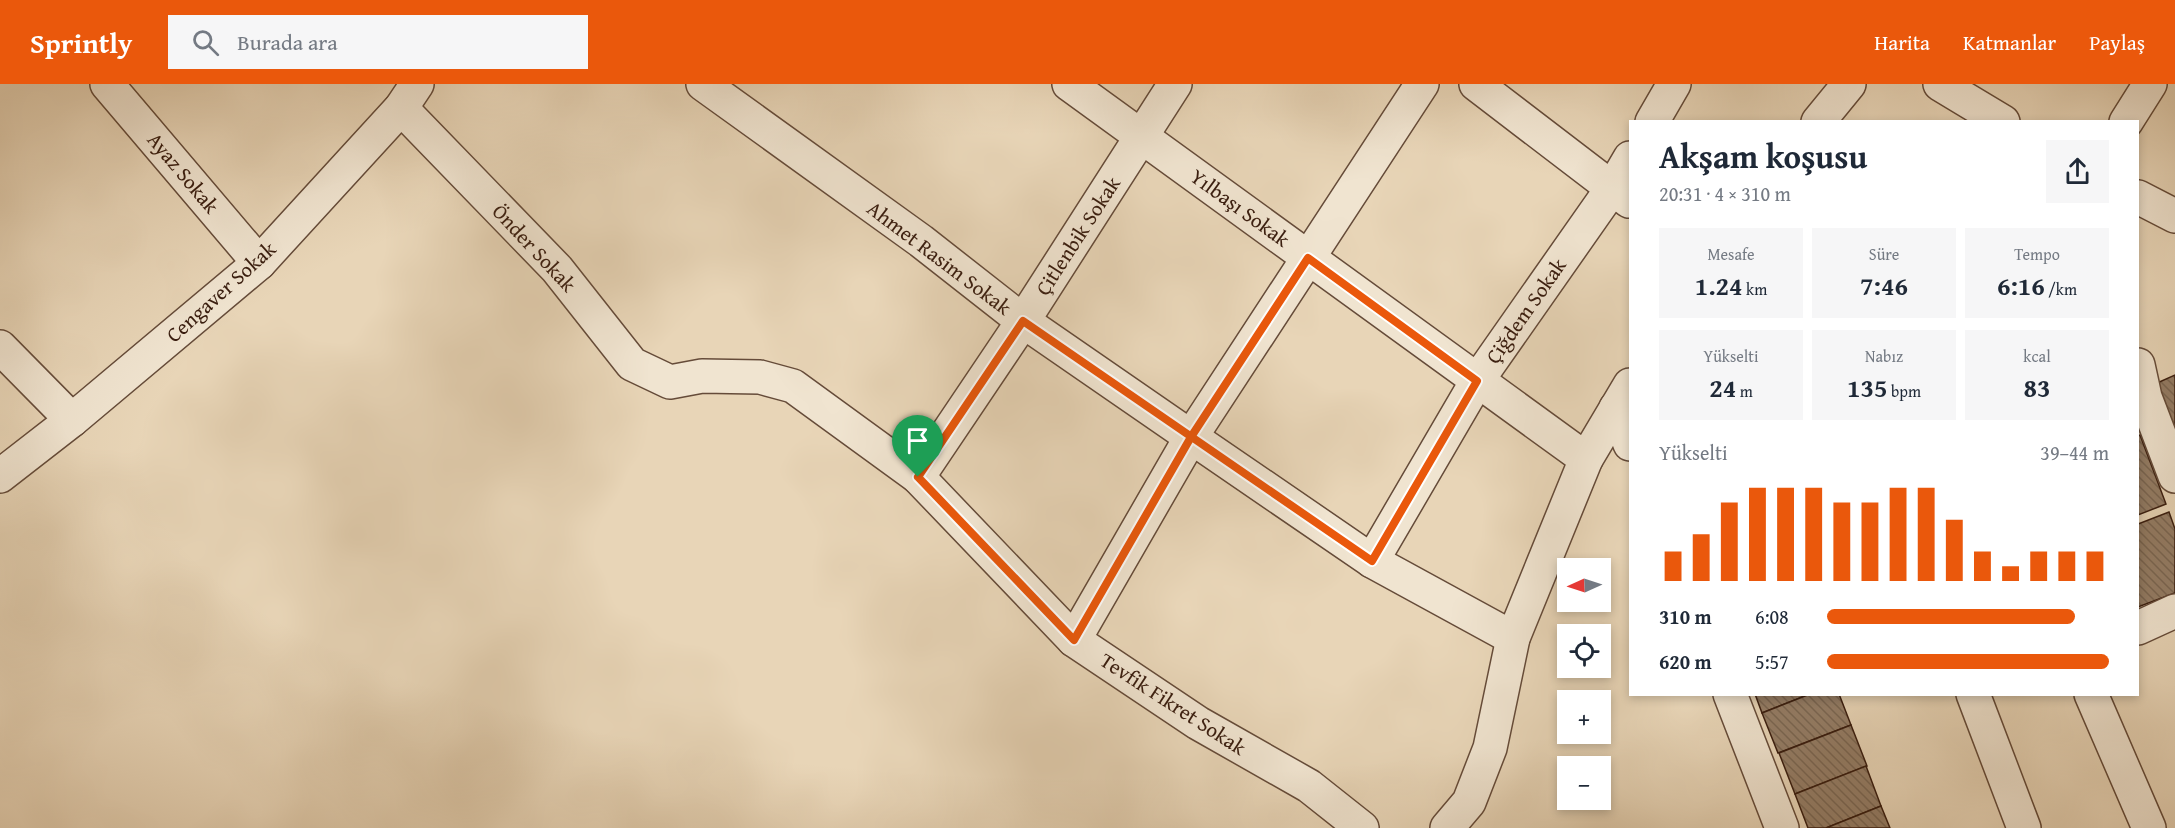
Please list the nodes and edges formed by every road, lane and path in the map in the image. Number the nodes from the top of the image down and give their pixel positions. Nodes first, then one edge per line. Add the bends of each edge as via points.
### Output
1 (107, 84) edge
2 (1069, 84) edge
3 (1175, 84) edge
4 (1422, 84) edge
5 (1476, 84) edge
6 (1674, 84) edge
7 (1940, 84) edge
8 (2150, 84) edge
9 (1846, 85) edge
10 (709, 86) edge
11 (409, 96) edge
12 (1653, 120) edge
13 (1820, 120) edge
14 (2000, 120) edge
15 (2127, 120) edge
16 (1142, 137) junction
17 (1629, 163) edge
18 (1622, 195) edge
19 (2139, 198) edge
20 (2175, 216) edge
21 (1308, 258) junction
22 (259, 263) junction
23 (1023, 321) junction
24 (0, 347) edge
25 (2139, 376) edge
26 (1477, 381) junction
27 (670, 382) joint
28 (1623, 396) edge
29 (2141, 399) edge
30 (72, 420) junction
31 (1191, 437) junction
32 (1629, 437) edge
33 (1586, 459) junction
34 (0, 476) edge
35 (2175, 476) edge
36 (918, 477) junction
37 (1372, 561) junction
38 (2175, 611) edge
39 (2139, 628) edge
40 (1513, 638) junction
41 (1074, 640) junction
42 (1731, 696) edge
43 (1974, 696) edge
44 (2092, 696) edge
45 (1362, 828) edge
46 (1447, 828) edge
47 (1782, 828) edge
48 (2024, 828) edge
49 (2149, 828) edge

1 - 22 street, Ayaz Sokak
2 - 16 street, Yılbaşı Sokak
3 - 16 street, Çitlenbik Sokak
4 - 21 street
5 - 18 street
6 - 12 street
7 - 14 street
8 - 15 street
9 - 13 street
10 - 23 street, Ahmet Rasim Sokak
11 - 22 street, Cengaver Sokak
11 - 27 street, Önder Sokak via 557,269 632,364
16 - 21 street, Yılbaşı Sokak
16 - 23 street, Çitlenbik Sokak
17 - 18 street, Çiğdem Sokak
18 - 26 street, Çiğdem Sokak
19 - 20 street
21 - 26 street, Yılbaşı Sokak
21 - 31 street
22 - 30 street, Cengaver Sokak
23 - 31 street, Ahmet Rasim Sokak
23 - 36 street, Çitlenbik Sokak
24 - 30 street
25 - 29 street
26 - 33 street, Yılbaşı Sokak
26 - 37 street, Çiğdem Sokak
27 - 36 street, Tevfik Fikret Sokak via 702,376 760,378 793,386
28 - 32 street
28 - 33 street
29 - 35 street
30 - 34 street, Cengaver Sokak
31 - 37 street, Ahmet Rasim Sokak
31 - 41 street
33 - 40 street
36 - 41 street, Tevfik Fikret Sokak
37 - 40 street, Ahmet Rasim Sokak
38 - 39 street
40 - 46 street via 1490,748 1469,802
41 - 45 street, Tevfik Fikret Sokak via 1198,723 1309,786
42 - 47 street
43 - 48 street
44 - 49 street

